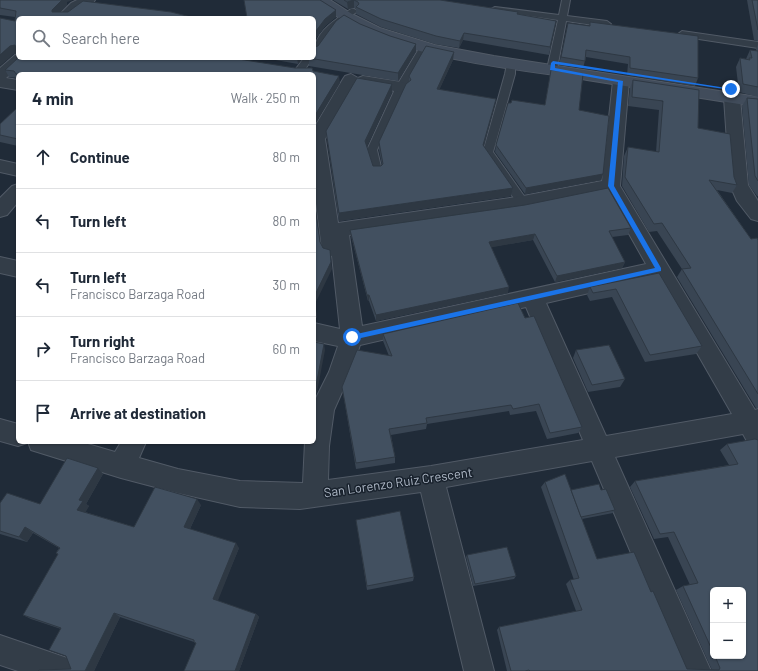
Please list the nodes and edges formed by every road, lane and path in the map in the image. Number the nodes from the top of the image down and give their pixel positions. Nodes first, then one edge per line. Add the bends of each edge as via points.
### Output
1 (88, 0) edge
2 (321, 0) edge
3 (337, 0) edge
4 (566, 0) edge
5 (485, 8) edge
6 (349, 13) junction
7 (65, 16) edge
8 (562, 18) junction
9 (612, 25) edge
10 (674, 33) edge
11 (758, 45) edge
12 (424, 47) junction
13 (316, 48) edge
14 (18, 60) edge
15 (510, 64) junction
16 (553, 66) junction
17 (0, 76) edge
18 (621, 81) junction
19 (0, 82) edge
20 (16, 85) edge
21 (401, 87) junction
22 (758, 93) edge
23 (732, 98) junction
24 (758, 102) edge
25 (316, 137) edge
26 (316, 145) edge
27 (0, 166) edge
28 (16, 170) edge
29 (377, 171) edge
30 (611, 186) junction
31 (16, 192) edge
32 (523, 203) junction
33 (0, 210) edge
34 (758, 214) edge
35 (0, 265) edge
36 (16, 269) edge
37 (659, 269) junction
38 (533, 298) junction
39 (316, 332) edge
40 (349, 338) junction
41 (755, 426) edge
42 (0, 430) edge
43 (16, 434) edge
44 (47, 444) edge
45 (133, 444) edge
46 (600, 448) junction
47 (121, 466) junction
48 (431, 478) junction
49 (315, 494) junction
50 (0, 650) edge
51 (62, 671) edge
52 (478, 671) edge
53 (696, 671) edge

1 - 7 street
2 - 6 street
3 - 6 street
4 - 8 lane
5 - 8 lane
6 - 12 street via 368,28
6 - 13 lane via 332,24
6 - 16 street via 446,46
8 - 9 lane
8 - 16 lane
10 - 11 lane
12 - 15 street
12 - 21 lane
14 - 17 street
15 - 16 street
15 - 32 lane via 510,74 488,152
16 - 18 street
16 - 22 street
18 - 23 street
18 - 30 street
19 - 20 street
21 - 25 street via 343,78
21 - 29 lane via 372,150
23 - 24 street
23 - 34 street via 739,184 744,196
26 - 40 street
27 - 28 street
30 - 32 street
30 - 37 street
31 - 33 street
32 - 40 street via 339,230
35 - 36 street
37 - 38 street
37 - 41 street
38 - 40 street
38 - 46 street
39 - 40 street
40 - 49 street via 340,372 322,410
41 - 46 street, San Lorenzo Ruiz Crescent
42 - 43 street
44 - 47 street, San Lorenzo Ruiz Crescent
45 - 47 street
46 - 48 street, San Lorenzo Ruiz Crescent
46 - 53 street
47 - 49 street, San Lorenzo Ruiz Crescent via 240,494
48 - 49 street, San Lorenzo Ruiz Crescent
48 - 52 street
50 - 51 street

